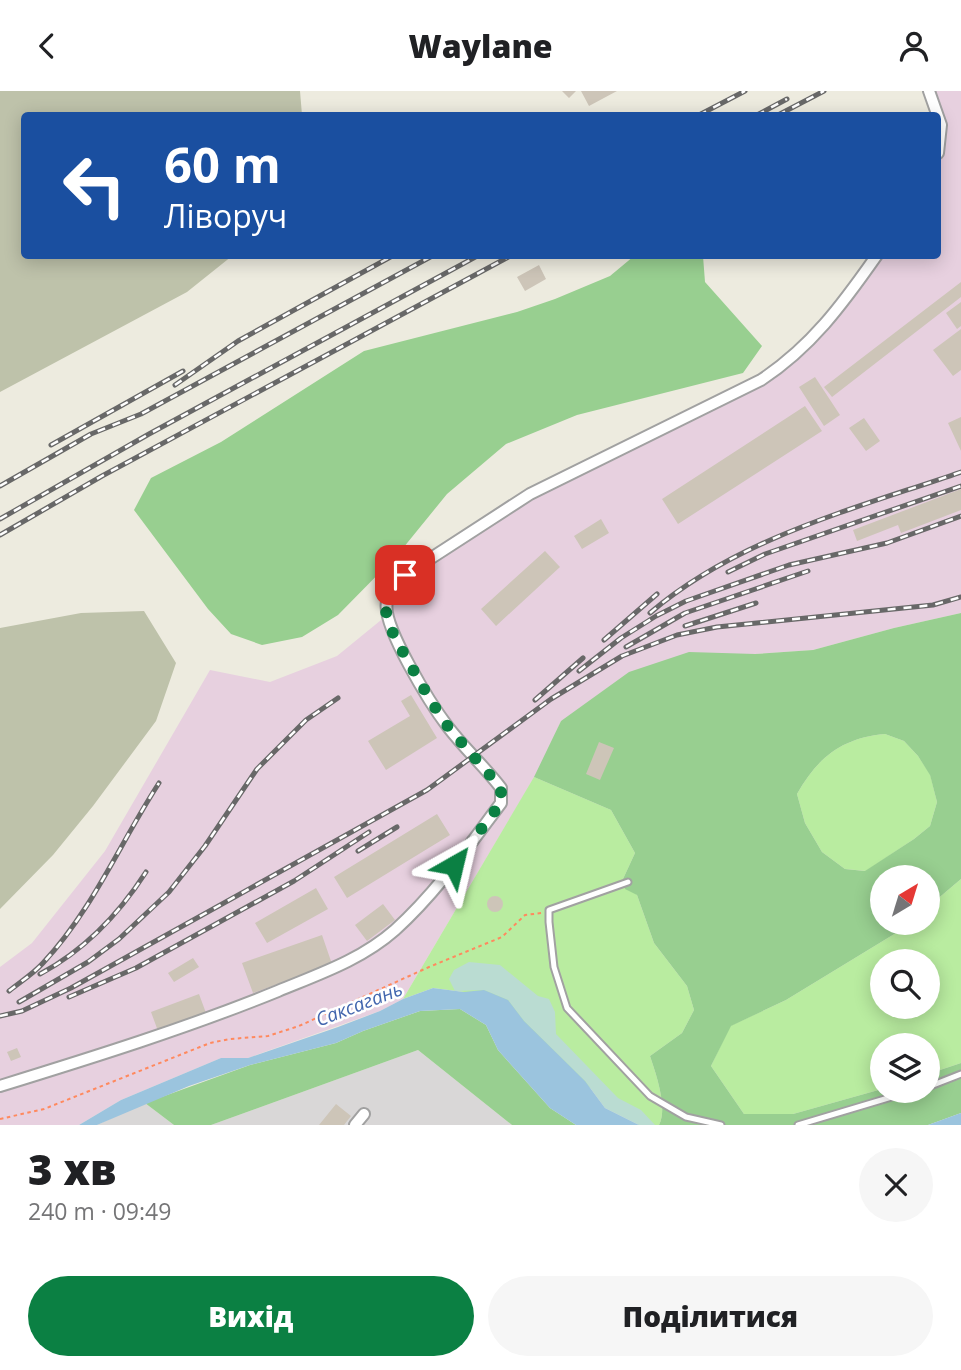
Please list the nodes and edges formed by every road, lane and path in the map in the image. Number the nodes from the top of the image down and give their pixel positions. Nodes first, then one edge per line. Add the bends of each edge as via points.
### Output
1 (929, 91) edge
2 (936, 112) edge
3 (874, 259) edge
4 (628, 882) dead end
5 (549, 914) junction
6 (961, 1074) edge
7 (940, 1082) edge
8 (0, 1086) edge
9 (872, 1103) edge
10 (364, 1114) dead end
11 (0, 1119) edge
12 (355, 1125) edge
13 (721, 1125) edge
14 (798, 1125) edge

1 - 2 street
3 - 8 street via 844,302 788,362 761,380 530,494 405,575 394,589 387,600 386,616 395,638 449,728 501,788 501,803 438,886 395,930 344,965 154,1038
4 - 5 lane via 550,909
5 - 11 path via 525,915 502,937 299,1026 268,1036 210,1043 44,1109
5 - 13 lane via 554,967 567,1008 650,1096 686,1117
6 - 7 lane
9 - 14 lane
10 - 12 street

